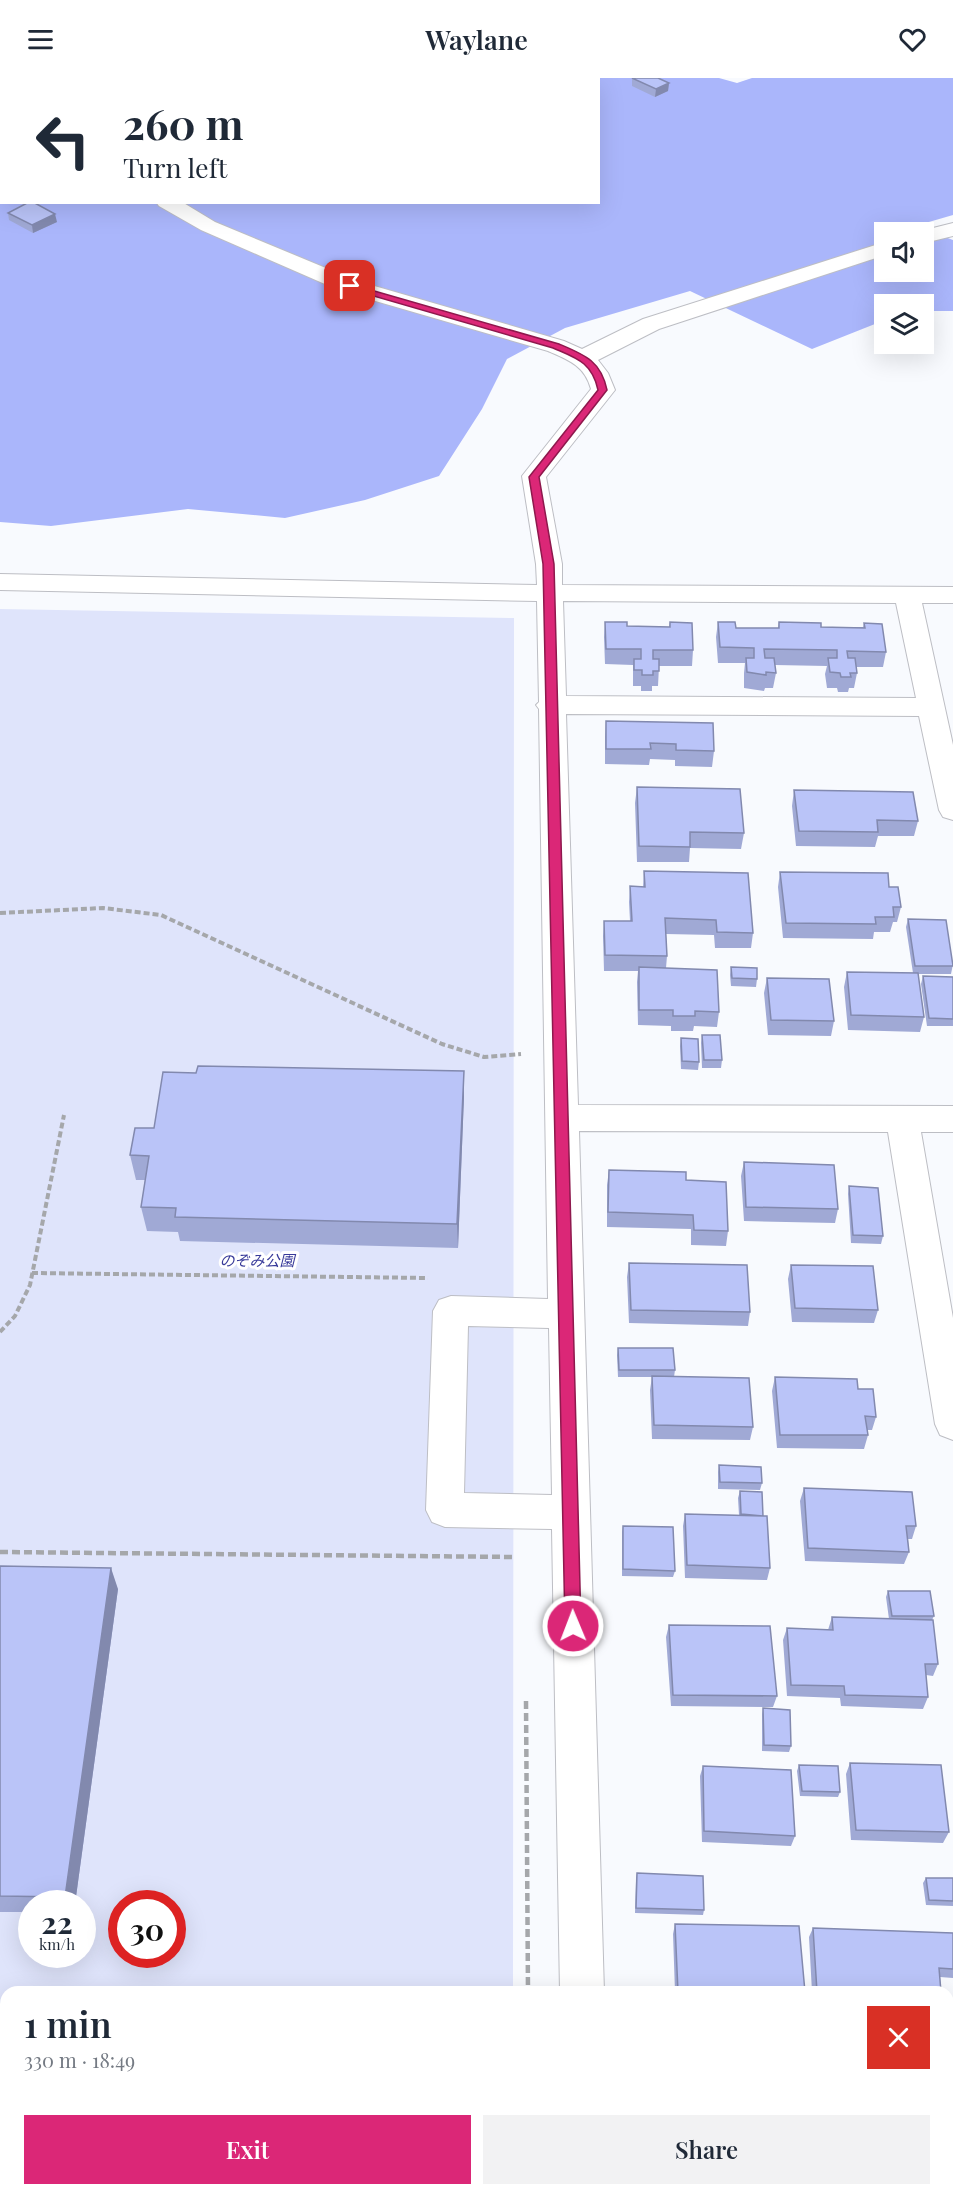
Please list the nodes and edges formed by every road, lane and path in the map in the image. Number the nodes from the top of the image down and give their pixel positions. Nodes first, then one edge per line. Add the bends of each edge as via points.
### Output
1 (170, 204) edge
2 (953, 229) edge
3 (934, 234) edge
4 (874, 252) edge
5 (583, 358) junction
6 (0, 582) edge
7 (548, 593) junction
8 (907, 594) junction
9 (953, 595) edge
10 (550, 705) junction
11 (931, 707) junction
12 (953, 810) edge
13 (0, 913) edge
14 (528, 1054) dead end
15 (64, 1115) dead end
16 (562, 1118) junction
17 (902, 1119) junction
18 (953, 1119) edge
19 (32, 1274) junction
20 (435, 1278) dead end
21 (566, 1314) junction
22 (0, 1332) edge
23 (953, 1424) edge
24 (525, 1511) junction
25 (570, 1512) junction
26 (0, 1551) edge
27 (526, 1698) dead end
28 (528, 1986) edge
29 (582, 1986) edge

1 - 5 street via 208,226 350,286 556,346
2 - 3 street
4 - 5 street via 651,324
5 - 7 street via 600,375 603,390 534,477 549,564
6 - 7 street
7 - 8 street
7 - 10 street
8 - 9 street
8 - 11 street
10 - 11 street
10 - 16 street
11 - 12 street
13 - 14 path via 103,908 161,915 442,1044 484,1057
15 - 19 path
16 - 17 street
16 - 21 street
17 - 18 street
17 - 23 street
19 - 20 path
19 - 22 path via 15,1316
21 - 24 street via 451,1311 445,1510
21 - 25 street
24 - 25 street
24 - 26 path via 526,1557
25 - 29 street
27 - 28 path

